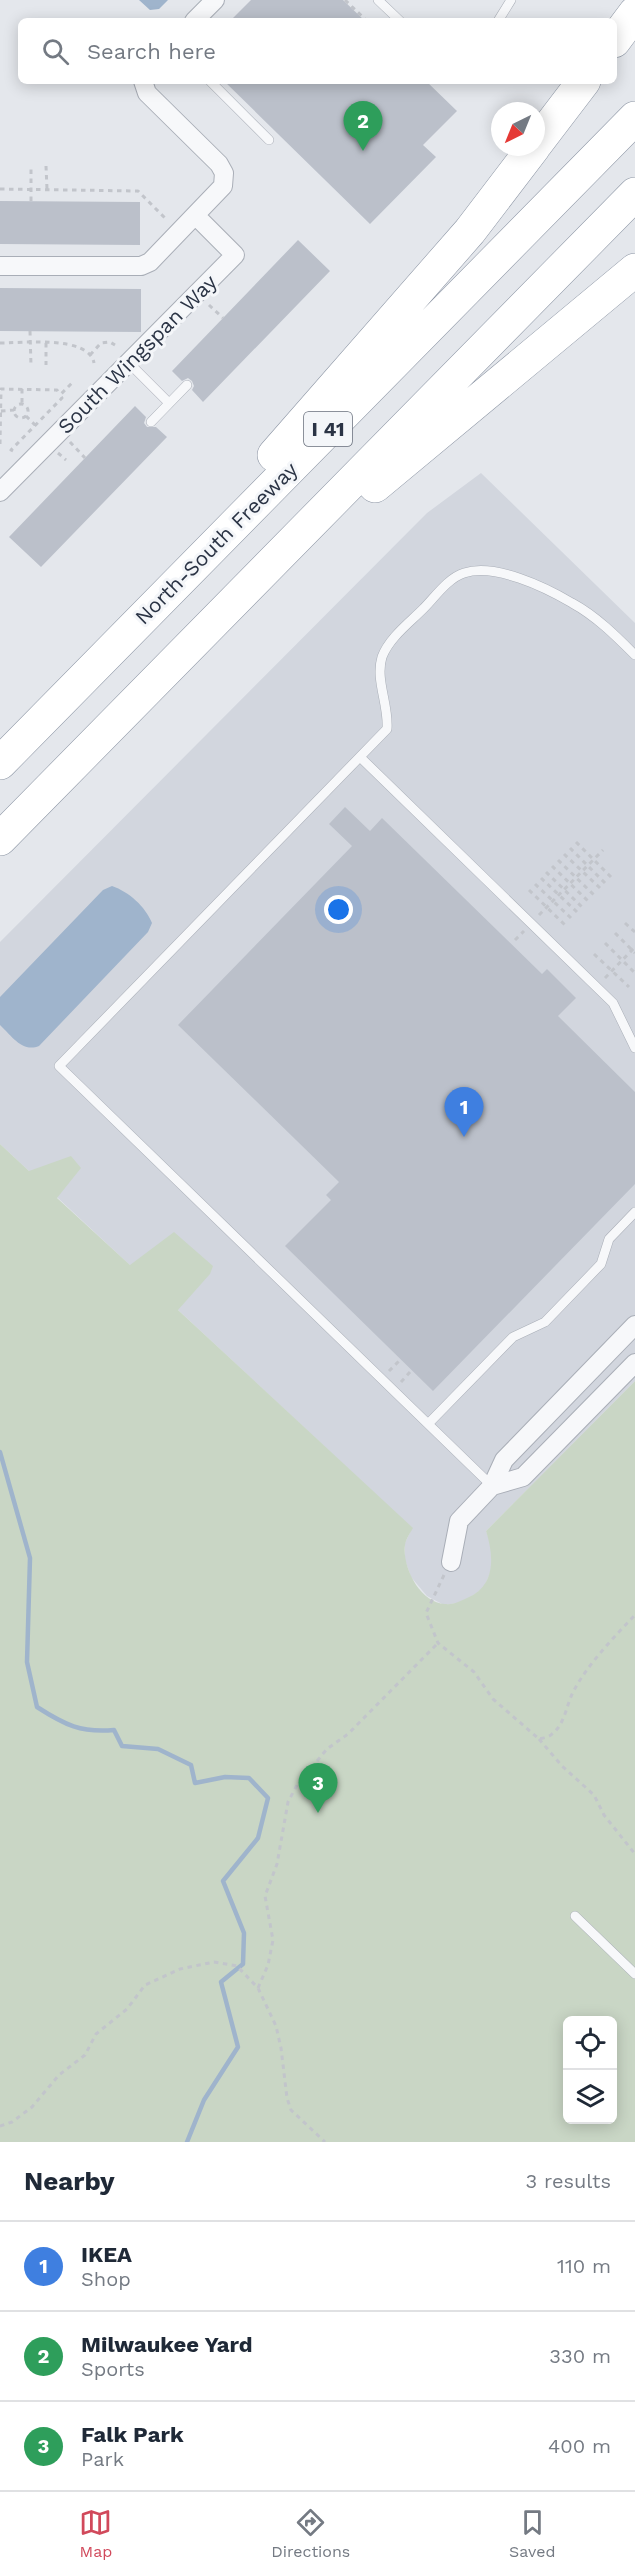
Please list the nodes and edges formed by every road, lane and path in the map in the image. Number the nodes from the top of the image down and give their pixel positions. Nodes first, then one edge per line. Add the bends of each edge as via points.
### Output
1 (214, 0) edge
2 (345, 0) edge
3 (378, 0) edge
4 (511, 0) edge
5 (635, 14) edge
6 (197, 18) edge
7 (364, 18) edge
8 (397, 18) edge
9 (500, 18) edge
10 (617, 37) edge
11 (144, 84) edge
12 (213, 84) edge
13 (582, 84) edge
14 (635, 118) edge
15 (545, 133) edge
16 (269, 140) dead end
17 (527, 156) edge
18 (32, 166) dead end
19 (46, 166) dead end
20 (0, 189) edge
21 (31, 189) junction
22 (47, 189) junction
23 (635, 194) edge
24 (31, 201) dead end
25 (196, 216) junction
26 (173, 226) dead end
27 (0, 266) edge
28 (635, 270) edge
29 (30, 331) dead end
30 (0, 343) edge
31 (31, 343) junction
32 (46, 343) junction
33 (115, 345) dead end
34 (90, 354) junction
35 (94, 363) dead end
36 (129, 363) junction
37 (46, 365) dead end
38 (31, 366) dead end
39 (72, 383) dead end
40 (187, 385) dead end
41 (1, 389) edge
42 (22, 389) junction
43 (60, 394) junction
44 (169, 403) junction
45 (22, 405) junction
46 (14, 410) junction
47 (1, 411) edge
48 (26, 416) junction
49 (151, 422) dead end
50 (35, 425) junction
51 (60, 432) junction
52 (0, 444) edge
53 (13, 451) dead end
54 (85, 458) dead end
55 (0, 492) edge
56 (215, 621) junction
57 (635, 655) edge
58 (11, 752) edge
59 (360, 757) junction
60 (0, 839) edge
61 (576, 842) dead end
62 (570, 848) dead end
63 (603, 850) dead end
64 (564, 854) dead end
65 (558, 860) dead end
66 (594, 860) junction
67 (552, 866) dead end
68 (588, 866) junction
69 (582, 871) junction
70 (546, 872) dead end
71 (611, 877) dead end
72 (541, 878) dead end
73 (576, 878) junction
74 (605, 883) dead end
75 (535, 884) dead end
76 (570, 884) junction
77 (600, 888) dead end
78 (529, 890) dead end
79 (564, 890) junction
80 (559, 895) junction
81 (594, 895) dead end
82 (553, 901) junction
83 (588, 901) dead end
84 (547, 907) junction
85 (582, 907) dead end
86 (577, 912) dead end
87 (571, 918) dead end
88 (625, 922) dead end
89 (531, 923) junction
90 (565, 925) dead end
91 (635, 932) edge
92 (615, 933) dead end
93 (515, 940) dead end
94 (605, 943) dead end
95 (634, 950) edge
96 (594, 954) dead end
97 (622, 960) junction
98 (612, 971) junction
99 (635, 973) edge
100 (596, 987) junction
101 (629, 987) dead end
102 (635, 1048) edge
103 (635, 1212) edge
104 (635, 1325) edge
105 (635, 1363) edge
106 (428, 1424) junction
107 (492, 1486) junction
108 (451, 1562) joint
109 (635, 1615) edge
110 (438, 1643) junction
111 (539, 1739) junction
112 (635, 1854) edge
113 (574, 1916) dead end
114 (635, 1974) edge
115 (258, 1988) junction
116 (0, 2126) edge
117 (325, 2142) edge

1 - 6 street
2 - 7 path
3 - 8 lane
4 - 9 lane
5 - 10 highway
11 - 25 street via 147,93 224,173 223,186
12 - 16 lane
13 - 15 highway
14 - 58 highway, North-South Freeway / I 41
17 - 58 highway via 407,304
18 - 21 path
19 - 22 path
20 - 21 path
21 - 22 path
21 - 24 path
22 - 26 path via 138,191
23 - 56 highway, I 41
25 - 27 street via 150,262 141,266
25 - 36 street, South Wingspan Way via 235,255
28 - 56 highway
29 - 31 path
30 - 31 path
31 - 32 path
31 - 38 path
32 - 34 path via 74,345
32 - 37 path
33 - 34 path via 101,343
34 - 35 path
36 - 44 lane
36 - 51 street, South Wingspan Way
39 - 43 path
40 - 44 lane
41 - 42 path
41 - 47 path
42 - 43 path via 57,390
42 - 45 path
43 - 50 path via 62,398
44 - 49 lane
45 - 46 path
45 - 48 path
46 - 47 path
46 - 48 path via 18,417
47 - 52 path
48 - 50 path
50 - 53 path
51 - 54 path
51 - 55 street, South Wingspan Way
56 - 60 highway, I 41
57 - 59 lane via 573,603 504,574 482,570 463,573 448,583 382,656 379,673 387,729
59 - 89 lane
59 - 106 lane via 59,1066
61 - 66 path
62 - 68 path
63 - 66 path
64 - 69 path
65 - 73 path
66 - 68 path
66 - 71 path
67 - 76 path
68 - 69 path
68 - 74 path
69 - 73 path
69 - 77 path
70 - 79 path
72 - 80 path
73 - 76 path
73 - 81 path
75 - 82 path
76 - 79 path
76 - 83 path
78 - 84 path
79 - 80 path
79 - 85 path
80 - 82 path
80 - 86 path
82 - 84 path
82 - 87 path
84 - 89 path
84 - 90 path
88 - 91 path
89 - 93 path
89 - 100 lane
92 - 95 path
94 - 97 path
95 - 97 path
96 - 98 path
97 - 98 path
97 - 99 path
98 - 100 path
98 - 101 path
100 - 102 lane via 613,1003
103 - 106 lane via 609,1239 601,1264 545,1322 513,1337
104 - 107 street via 504,1460
105 - 107 street via 522,1478
106 - 107 lane
107 - 108 street via 459,1521
108 - 110 path via 426,1613
109 - 111 path via 572,1694 564,1718 552,1735
110 - 111 path via 474,1672 494,1699
110 - 115 path via 348,1734 327,1749 297,1785 288,1803 277,1863 265,1896 273,1940
111 - 112 path via 561,1766 594,1795 604,1815
113 - 114 lane
115 - 116 path via 237,1966 214,1962 180,1969 145,1985 127,2009 96,2034 85,2055 59,2075 32,2107
115 - 117 path via 276,2026 291,2110

